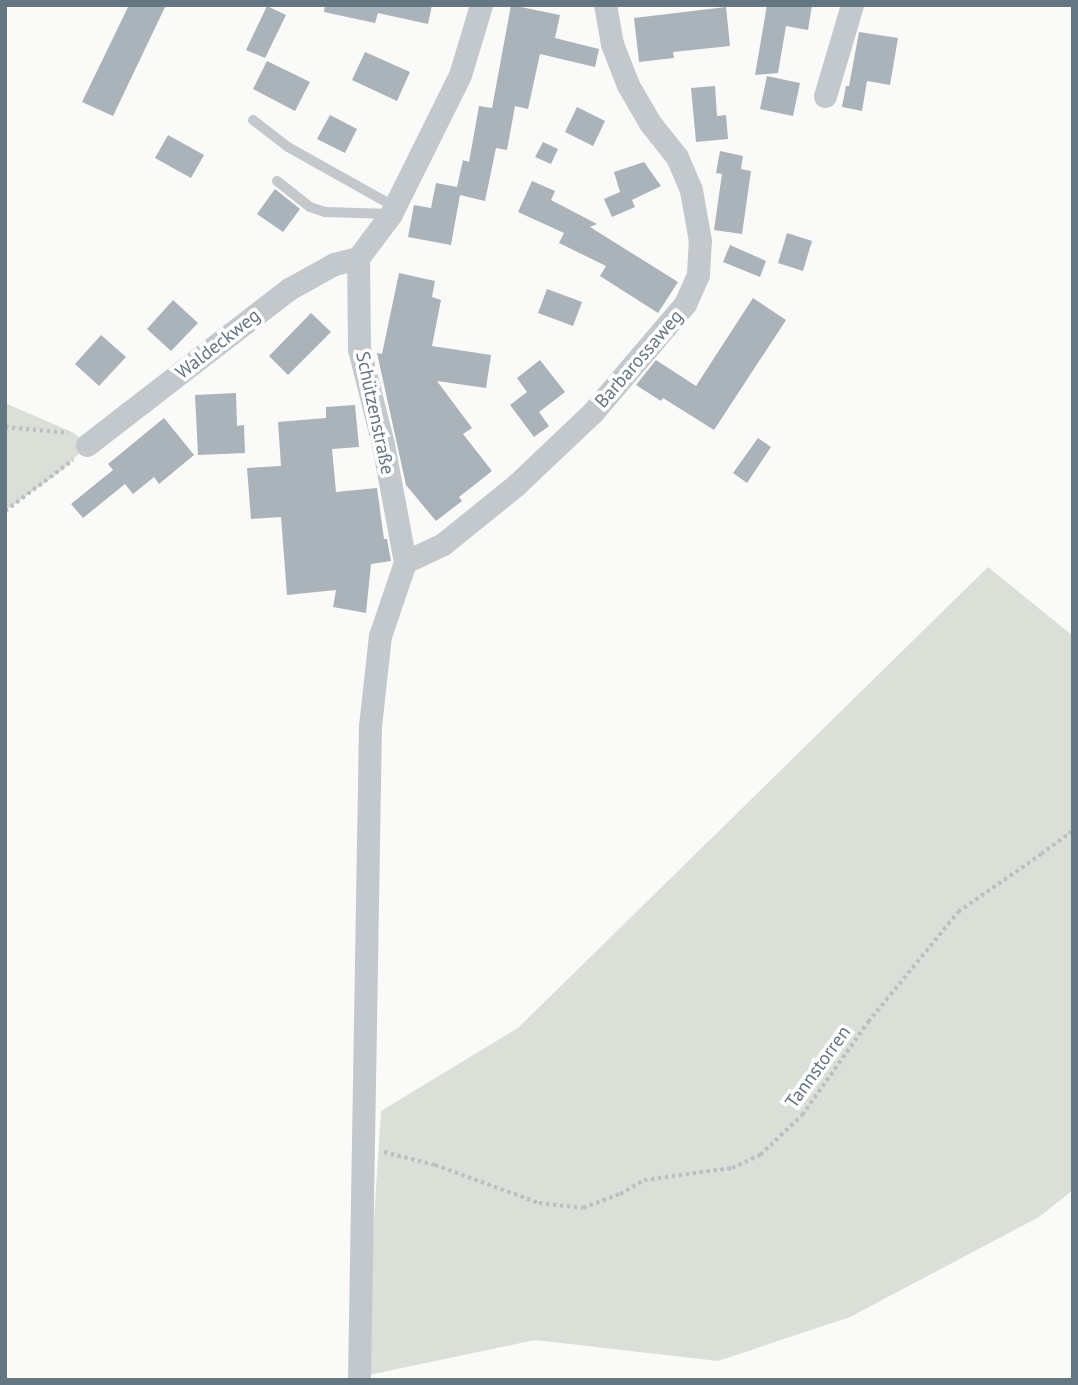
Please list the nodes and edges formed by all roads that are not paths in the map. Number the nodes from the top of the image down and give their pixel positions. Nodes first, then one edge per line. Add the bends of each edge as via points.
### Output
1 (481, 5) edge
2 (605, 5) edge
3 (852, 5) edge
4 (825, 96) dead end
5 (253, 120) dead end
6 (277, 181) dead end
7 (393, 210) junction
8 (358, 258) junction
9 (87, 444) road end
10 (405, 562) junction
11 (359, 1380) edge

1 - 7 street via 460,75
2 - 10 street, Barbarossaweg via 612,44 628,85 677,157 691,190 700,241 698,275 678,313 593,412 516,485 443,544
3 - 4 street
5 - 7 lane via 288,147
6 - 7 lane via 310,207 325,212
7 - 8 street
8 - 9 street, Waldeckweg via 334,264 289,289
8 - 10 street, Schützenstraße via 359,349
10 - 11 street, Schützenstraße via 380,636 370,726

